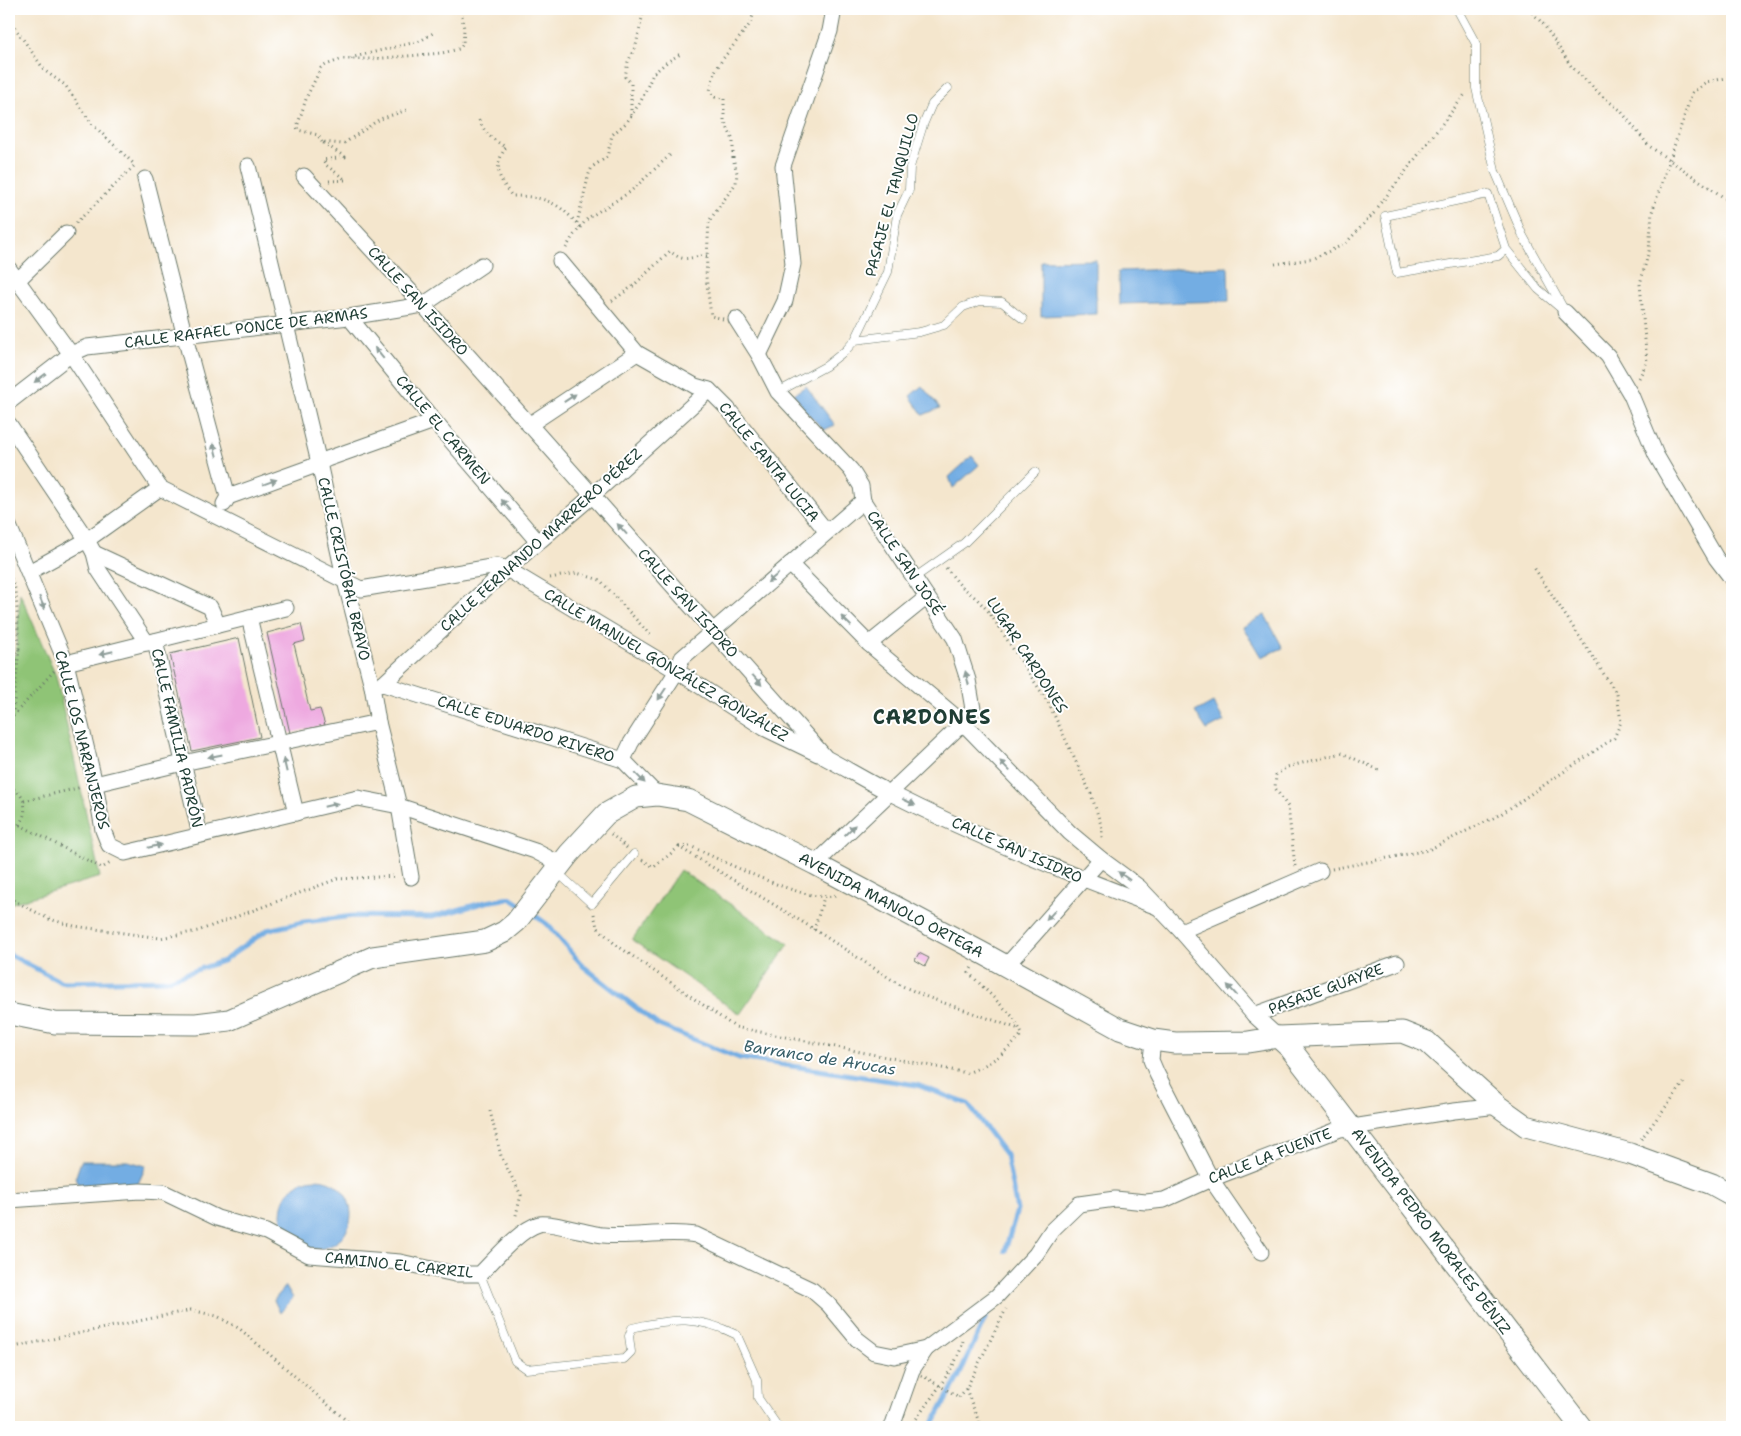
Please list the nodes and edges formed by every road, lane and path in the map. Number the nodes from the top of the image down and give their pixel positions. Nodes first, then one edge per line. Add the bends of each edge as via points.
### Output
1 (461, 9) edge
2 (644, 9) edge
3 (755, 9) edge
4 (834, 9) edge
5 (1457, 9) edge
6 (1529, 9) edge
7 (9, 19) edge
8 (435, 32) dead end
9 (682, 53) dead end
10 (351, 59) junction
11 (1732, 77) edge
12 (948, 88) dead end
13 (1476, 88) junction
14 (407, 110) dead end
15 (631, 115) junction
16 (479, 120) dead end
17 (322, 142) junction
18 (670, 155) dead end
19 (1670, 159) junction
20 (135, 165) junction
21 (248, 166) dead end
22 (304, 176) joint
23 (145, 179) joint
24 (1732, 203) edge
25 (577, 223) junction
26 (580, 227) junction
27 (66, 232) joint
28 (1506, 248) junction
29 (707, 256) junction
30 (560, 261) joint
31 (1275, 264) dead end
32 (482, 265) dead end
33 (13, 275) edge
34 (423, 305) junction
35 (601, 310) junction
36 (1565, 312) junction
37 (349, 317) junction
38 (736, 319) joint
39 (1023, 319) dead end
40 (286, 323) junction
41 (185, 337) junction
42 (855, 340) junction
43 (637, 353) junction
44 (71, 354) junction
45 (759, 355) junction
46 (709, 390) junction
47 (778, 392) junction
48 (1631, 395) junction
49 (9, 402) edge
50 (434, 421) junction
51 (9, 424) edge
52 (530, 425) junction
53 (319, 463) junction
54 (1035, 472) dead end
55 (160, 488) junction
56 (592, 496) junction
57 (228, 497) junction
58 (863, 501) junction
59 (216, 515) junction
60 (9, 526) edge
61 (827, 532) junction
62 (538, 542) junction
63 (91, 546) junction
64 (940, 560) junction
65 (790, 564) junction
66 (1533, 566) dead end
67 (507, 569) junction
68 (29, 572) junction
69 (9, 574) edge
70 (914, 578) junction
71 (1732, 580) edge
72 (345, 581) junction
73 (527, 582) junction
74 (928, 596) junction
75 (286, 608) dead end
76 (249, 617) junction
77 (218, 625) junction
78 (713, 631) junction
79 (151, 642) junction
80 (869, 644) junction
81 (19, 648) junction
82 (659, 660) junction
83 (66, 663) junction
84 (9, 664) edge
85 (677, 671) junction
86 (378, 685) junction
87 (12, 716) junction
88 (378, 722) junction
89 (963, 723) junction
90 (280, 744) junction
91 (9, 755) edge
92 (826, 758) junction
93 (623, 760) junction
94 (183, 763) junction
95 (1382, 771) dead end
96 (95, 784) junction
97 (9, 787) edge
98 (889, 793) junction
99 (656, 795) junction
100 (24, 801) junction
101 (399, 806) junction
102 (296, 813) junction
103 (599, 821) junction
104 (20, 824) junction
105 (9, 832) edge
106 (200, 835) junction
107 (679, 847) junction
108 (126, 853) junction
109 (634, 854) junction
110 (1102, 859) junction
111 (815, 864) junction
112 (558, 867) junction
113 (1320, 871) joint
114 (411, 877) joint
115 (1083, 879) junction
116 (846, 880) junction
117 (1296, 881) junction
118 (9, 891) edge
119 (824, 897) junction
120 (11, 899) edge
121 (592, 904) junction
122 (1160, 908) junction
123 (814, 930) junction
124 (1181, 931) junction
125 (986, 955) junction
126 (1397, 962) dead end
127 (1006, 966) junction
128 (9, 1014) edge
129 (1254, 1015) junction
130 (1019, 1029) junction
131 (1319, 1036) junction
132 (1278, 1037) junction
133 (1153, 1040) junction
134 (1308, 1072) junction
135 (1684, 1083) dead end
136 (1498, 1106) junction
137 (490, 1111) dead end
138 (1352, 1128) junction
139 (1630, 1154) junction
140 (1211, 1178) junction
141 (1732, 1195) edge
142 (9, 1200) edge
143 (1164, 1200) joint
144 (516, 1240) junction
145 (1262, 1252) dead end
146 (480, 1274) junction
147 (1006, 1308) dead end
148 (963, 1321) junction
149 (9, 1348) edge
150 (926, 1349) junction
151 (922, 1375) dead end
152 (966, 1389) junction
153 (354, 1427) edge
154 (778, 1427) edge
155 (892, 1427) edge
156 (911, 1427) edge
157 (981, 1427) edge
158 (1581, 1427) edge

1 - 10 path via 464,29 463,44 459,48 442,53
2 - 15 path via 625,77 631,83
3 - 29 path via 750,24 714,73 710,92 724,98 724,120 733,140 737,173 736,183 710,221
4 - 45 street via 830,31 782,166 793,264 785,301
5 - 13 lane via 1476,44
6 - 19 path via 1544,25 1571,66 1620,110 1649,146
7 - 20 path via 45,71 65,85 92,124
8 - 10 path via 420,42 377,50
9 - 15 path via 653,74
10 - 17 path via 342,59 321,68 307,96 298,130 318,135
11 - 19 path via 1706,82 1692,93
12 - 42 lane, PASAJE EL TANQUILLO via 932,104 923,125 910,167 909,190 897,216 888,272
13 - 31 path via 1465,94 1369,219 1344,244 1312,259
13 - 36 lane via 1495,171 1523,236
14 - 17 path via 380,119 342,144
15 - 25 path via 612,135 607,157 592,167
16 - 25 path via 493,140 506,147 500,157 498,173 512,196 532,196 550,201
17 - 22 path via 345,157 324,160 346,180 325,181 313,174
18 - 26 path via 630,192 588,218
19 - 24 path
19 - 48 path via 1652,212 1649,251 1640,284 1647,362
20 - 23 path
20 - 27 path
21 - 40 street, CALLE CRISTÓBAL BRAVO
22 - 34 street, CALLE SAN ISIDRO
23 - 41 street
25 - 26 path
26 - 30 path
27 - 33 street
28 - 28 lane via 1488,194 1385,216 1397,273 1498,256
28 - 36 lane via 1538,289
29 - 35 path via 685,260 670,251 633,286
29 - 38 path via 711,316
30 - 35 street, CALLE SANTA LUCIA
32 - 34 street
33 - 44 street
34 - 37 street, CALLE RAFAEL PONCE DE ARMAS
34 - 52 street, CALLE SAN ISIDRO
35 - 43 street, CALLE SANTA LUCIA
36 - 48 street via 1608,356
37 - 40 street, CALLE RAFAEL PONCE DE ARMAS
50 -> 37 street, CALLE EL CARMEN
38 - 45 street, CALLE SAN JOSÉ
39 - 42 lane via 1002,302 980,301 962,307 944,325 920,332
40 - 41 street, CALLE RAFAEL PONCE DE ARMAS
40 - 53 street, CALLE CRISTÓBAL BRAVO
41 - 44 street, CALLE RAFAEL PONCE DE ARMAS via 86,348
57 -> 41 street
42 - 47 lane, PASAJE EL TANQUILLO via 826,366
43 - 46 street, CALLE SANTA LUCIA via 695,386
52 -> 43 street
44 -> 49 street
44 - 55 street
45 - 47 street, CALLE SAN JOSÉ
46 - 56 street, CALLE FERNANDO MARRERO PÉREZ
46 - 61 street, CALLE SANTA LUCIA
47 - 58 street, CALLE SAN JOSÉ via 851,470 861,486
48 - 71 street via 1656,455
50 - 53 street
62 -> 50 street, CALLE EL CARMEN
51 - 63 street
52 - 56 street, CALLE SAN ISIDRO
57 -> 53 street
53 - 72 street, CALLE CRISTÓBAL BRAVO
54 - 64 lane via 964,543
55 - 59 street
55 - 63 street
56 - 62 street, CALLE FERNANDO MARRERO PÉREZ
78 -> 56 street, CALLE SAN ISIDRO
57 - 59 street
58 - 61 street
58 - 70 street, CALLE SAN JOSÉ
59 - 72 street
60 - 68 street, CALLE LOS NARANJEROS
61 - 65 street
62 - 67 street, CALLE FERNANDO MARRERO PÉREZ
63 - 68 street
63 - 77 street via 210,607
63 - 79 street via 98,569
64 - 70 lane
64 - 110 path, LUGAR CARDONES via 960,585 989,612 1048,704 1091,794 1102,828
65 -> 78 street
80 -> 65 street
66 - 113 path via 1617,694 1621,722 1614,738 1501,814 1428,850
67 - 72 street via 497,566 361,588
67 - 73 street, CALLE MANUEL GONZÁLEZ GONZÁLEZ
67 - 86 street, CALLE FERNANDO MARRERO PÉREZ
68 -> 83 street, CALLE LOS NARANJEROS
69 - 81 path via 16,591
70 - 74 street, CALLE SAN JOSÉ
72 - 86 street, CALLE CRISTÓBAL BRAVO
73 - 82 street, CALLE MANUEL GONZÁLEZ GONZÁLEZ
73 - 82 path via 577,573 600,580 654,640
74 - 80 street
89 -> 74 street, CALLE SAN JOSÉ via 972,709 968,680 955,639
75 - 76 street
76 - 77 street
76 - 90 street
77 - 79 street
78 - 85 street via 682,658
78 -> 92 street, CALLE SAN ISIDRO
79 -> 83 street
79 - 94 street, CALLE FAMILIA PADRÓN
80 - 89 street
81 - 84 path
81 - 87 path
82 - 85 street, CALLE MANUEL GONZÁLEZ GONZÁLEZ
83 - 87 path via 51,672
83 - 96 street, CALLE LOS NARANJEROS
85 - 92 street, CALLE MANUEL GONZÁLEZ GONZÁLEZ via 764,728
85 -> 93 street
86 - 88 street, CALLE CRISTÓBAL BRAVO
86 - 93 street, CALLE EDUARDO RIVERO
87 - 91 path
88 - 90 street
88 - 101 street, CALLE CRISTÓBAL BRAVO
89 - 98 street
110 -> 89 street via 1070,833
90 -> 94 street
102 -> 90 street
92 - 98 street, CALLE SAN ISIDRO
93 -> 99 street, CALLE EDUARDO RIVERO
94 - 96 street
94 - 106 street, CALLE FAMILIA PADRÓN
95 - 117 path via 1342,752 1287,767 1276,775 1275,788 1288,807
96 - 100 path
96 - 108 street, CALLE LOS NARANJEROS via 109,845
97 - 100 path
111 -> 98 street
98 -> 115 street, CALLE SAN ISIDRO
99 - 103 street, AVENIDA MANOLO ORTEGA via 636,797
99 - 111 street, AVENIDA MANOLO ORTEGA via 688,800
100 - 104 path via 25,813
102 -> 101 street via 358,798
101 - 112 street via 535,851
101 - 114 street, CALLE CRISTÓBAL BRAVO
102 - 106 street
103 - 109 path
103 - 112 street, AVENIDA MANOLO ORTEGA
104 - 105 path
104 - 108 path via 102,868
108 -> 106 street
107 - 109 path via 654,867
107 - 119 path via 690,846 778,886
107 - 123 path
109 - 121 lane
110 - 115 street
122 -> 110 street
111 - 116 street, AVENIDA MANOLO ORTEGA
112 - 121 lane
112 - 128 street, AVENIDA MANOLO ORTEGA via 516,922 485,941 373,957 229,1020 196,1024 55,1023
113 - 117 street
114 - 120 path via 390,875 337,879 198,932 160,938 49,920
115 - 122 street, CALLE SAN ISIDRO
115 -> 127 street
116 - 119 path via 834,896
116 - 125 street, AVENIDA MANOLO ORTEGA
117 - 124 street
118 - 120 path
119 - 123 path
121 - 130 path via 598,927 615,944 735,1027 967,1073 1011,1048 1022,1034
122 - 124 street
123 - 130 path via 900,985
129 -> 124 street
125 - 127 street, AVENIDA MANOLO ORTEGA
125 - 130 path via 980,968 972,967 968,973 1014,1018
126 - 129 street, PASAJE GUAYRE
127 - 133 street, AVENIDA MANOLO ORTEGA via 1120,1029
129 - 132 street
131 - 132 street, AVENIDA MANOLO ORTEGA
131 - 134 street via 1308,1055
131 - 136 street, AVENIDA MANOLO ORTEGA via 1402,1032 1427,1042
132 - 133 street, AVENIDA MANOLO ORTEGA via 1248,1042
132 - 134 street, AVENIDA PEDRO MORALES DÉNIZ
133 - 140 street via 1150,1060
134 - 138 street, AVENIDA PEDRO MORALES DÉNIZ
135 - 139 path
136 - 138 street, CALLE LA FUENTE
136 - 139 street, AVENIDA MANOLO ORTEGA via 1526,1126
137 - 144 path via 501,1156 521,1195 514,1222
138 - 140 street, CALLE LA FUENTE via 1340,1129
138 - 158 street, AVENIDA PEDRO MORALES DÉNIZ
139 - 141 street, AVENIDA MANOLO ORTEGA via 1712,1184
140 - 143 street, CALLE LA FUENTE
140 - 145 street
142 - 146 street, CAMINO EL CARRIL via 163,1192 217,1218 266,1232 309,1255 400,1262 455,1274
143 - 148 street, CAMINO EL CARRIL via 1115,1199 1078,1204 997,1296
144 - 146 street, CAMINO EL CARRIL
144 - 150 street, CAMINO EL CARRIL via 527,1229 540,1223 603,1235 678,1232 696,1235 812,1290 857,1339 874,1352 894,1356
146 - 154 lane via 515,1361 526,1369 624,1359 631,1352 629,1336 632,1328 656,1322 686,1320 718,1325 737,1335 757,1380 758,1398
147 - 152 path
148 - 150 street, CAMINO EL CARRIL
148 - 156 path via 963,1343 949,1373
149 - 153 path via 191,1310 216,1316 240,1329
150 - 155 street via 912,1370
151 - 152 path, bridge via 959,1397
152 - 157 path

